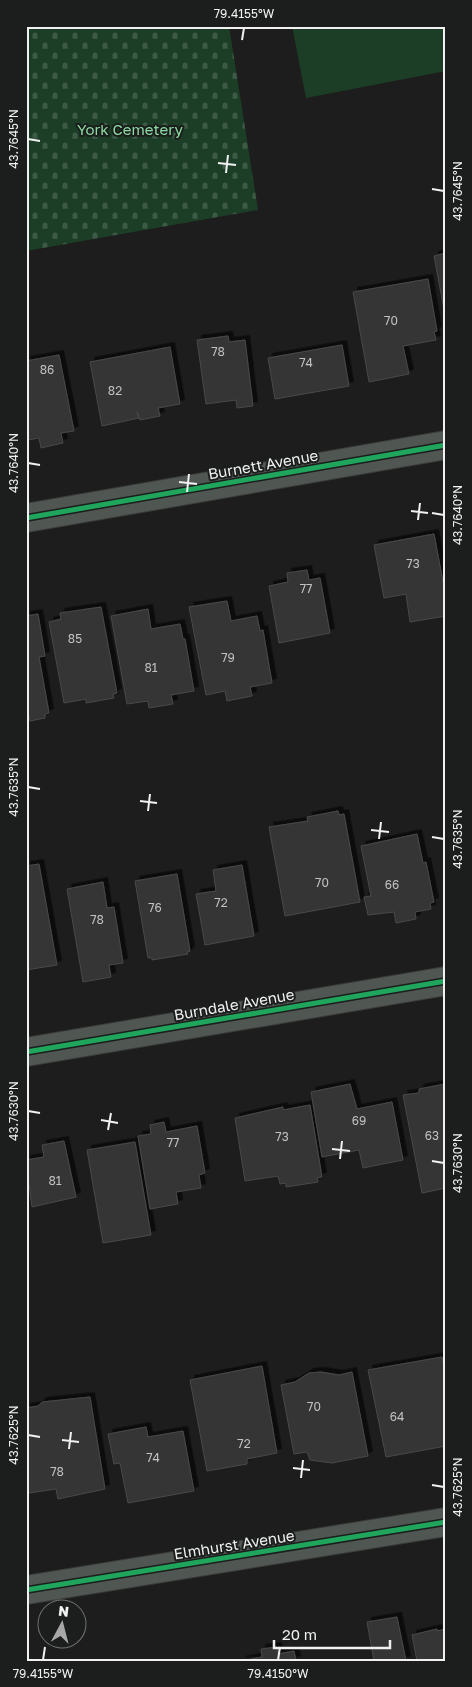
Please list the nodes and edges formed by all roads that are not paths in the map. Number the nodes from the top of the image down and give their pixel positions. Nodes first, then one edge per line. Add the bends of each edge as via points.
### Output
1 (446, 445) edge
2 (26, 518) edge
3 (446, 981) edge
4 (26, 1052) edge
5 (446, 1522) edge
6 (26, 1590) edge

1 - 2 street, Burnett Avenue
3 - 4 street, Burndale Avenue
5 - 6 street, Elmhurst Avenue

